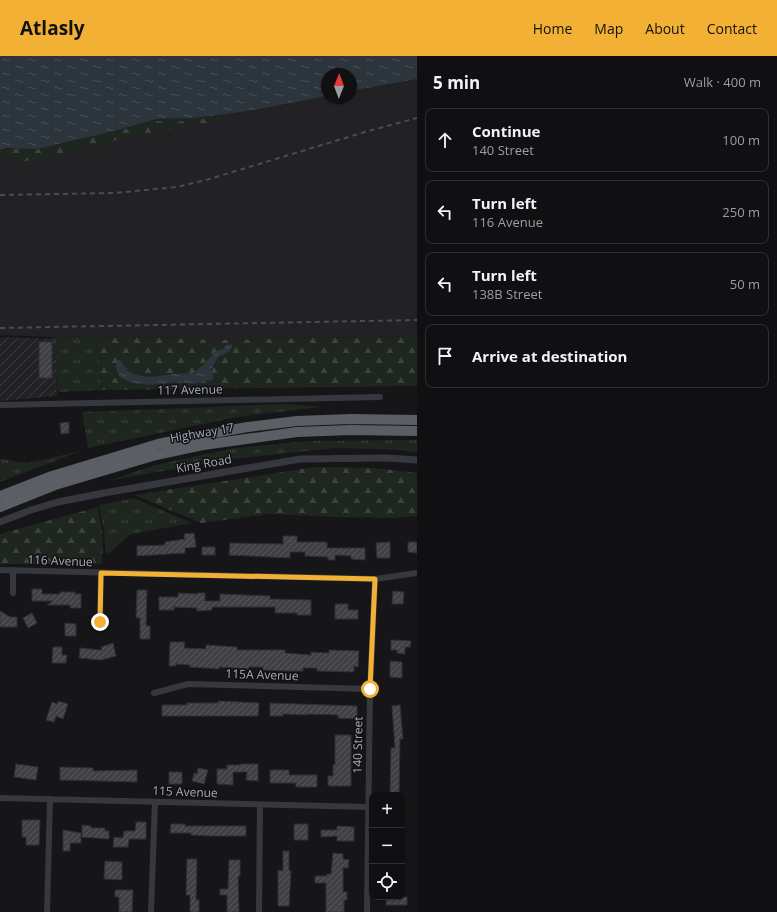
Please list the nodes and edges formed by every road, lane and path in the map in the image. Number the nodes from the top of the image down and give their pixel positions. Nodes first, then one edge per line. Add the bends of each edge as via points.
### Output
1 (380, 398) dead end
2 (0, 405) edge
3 (417, 420) edge
4 (417, 431) edge
5 (417, 460) edge
6 (0, 496) edge
7 (0, 506) edge
8 (0, 522) edge
9 (0, 570) edge
10 (13, 570) junction
11 (101, 573) junction
12 (417, 573) edge
13 (375, 579) junction
14 (13, 593) dead end
15 (100, 622) dead end
16 (370, 689) junction
17 (154, 693) dead end
18 (0, 798) edge
19 (50, 799) junction
20 (155, 802) junction
21 (260, 805) junction
22 (368, 807) junction
23 (46, 912) edge
24 (151, 912) edge
25 (259, 912) edge
26 (367, 912) edge

1 - 2 street, 117 Avenue
3 - 6 highway, Highway 17 via 298,421 202,435 158,444 74,469
4 - 7 highway, Highway 17 via 298,432 203,445 156,455 55,485
5 - 8 street, King Road via 300,459 58,502
9 - 10 street, 116 Avenue
10 - 11 street, 116 Avenue
10 - 14 street, 116 Avenue
11 - 13 street, 116 Avenue
11 - 15 street
12 - 13 street, 116 Avenue
13 - 16 street, 140 Street
16 - 17 street, 115A Avenue via 188,684
16 - 22 street, 140 Street
18 - 19 street, 115 Avenue
19 - 20 street, 115 Avenue
19 - 23 street
20 - 21 street, 115 Avenue
20 - 24 street
21 - 22 street, 115 Avenue
21 - 25 street
22 - 26 street, 140 Street

